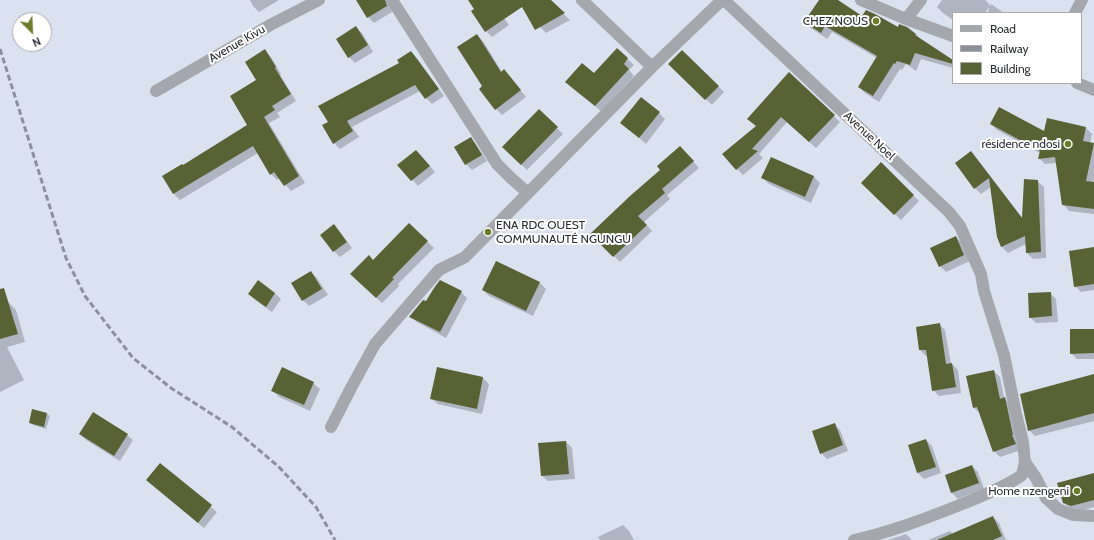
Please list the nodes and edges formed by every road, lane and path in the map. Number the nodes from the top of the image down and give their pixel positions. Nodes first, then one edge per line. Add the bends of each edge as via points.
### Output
1 (319, 0) edge
2 (392, 0) edge
3 (582, 0) edge
4 (723, 0) edge
5 (861, 0) edge
6 (921, 0) edge
7 (1082, 0) edge
8 (1076, 12) edge
9 (906, 19) junction
10 (952, 36) edge
11 (652, 67) junction
12 (1079, 84) edge
13 (1094, 90) edge
14 (156, 91) dead end
15 (528, 193) junction
16 (331, 428) dead end
17 (1025, 462) junction
18 (1094, 516) edge
19 (854, 540) edge

1 - 14 street, Avenue Kivu
2 - 15 street via 497,164
3 - 11 street
4 - 11 street
4 - 17 street, Avenue Noel via 949,212 960,226 981,274 1004,355
5 - 9 street
6 - 9 street
7 - 8 street
9 - 10 street
11 - 15 street
12 - 13 street
15 - 16 street via 465,257 439,270 375,344
17 - 18 street via 1046,498 1058,509 1072,515
17 - 19 street via 1022,475 1013,482 875,536

